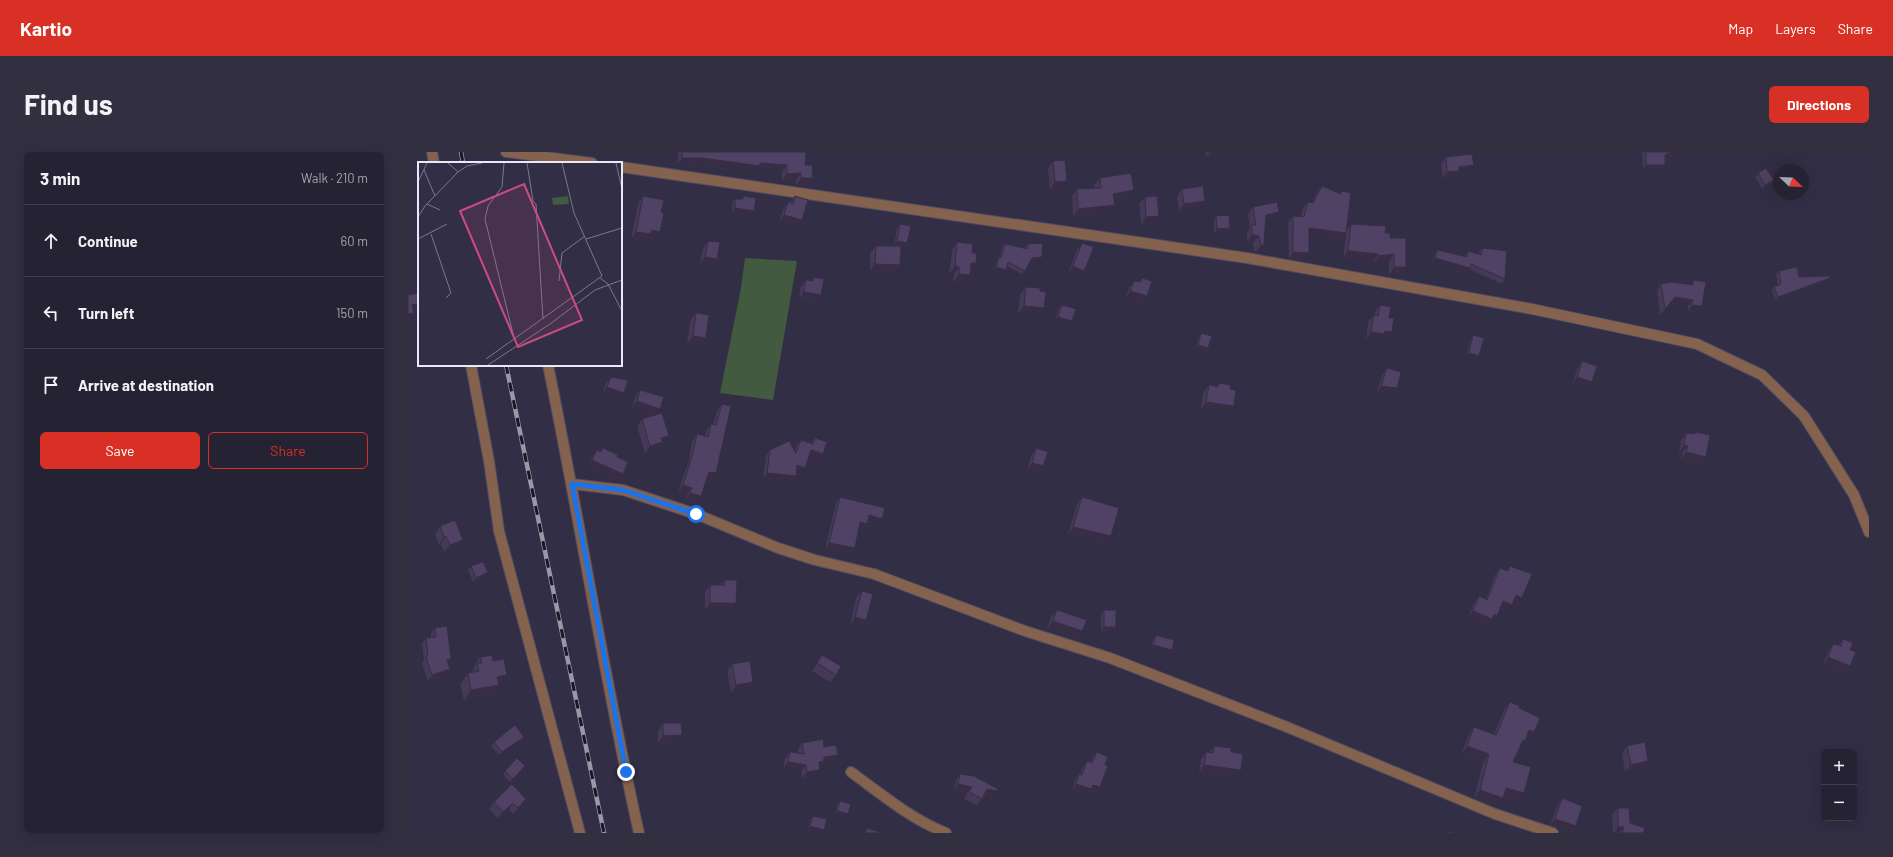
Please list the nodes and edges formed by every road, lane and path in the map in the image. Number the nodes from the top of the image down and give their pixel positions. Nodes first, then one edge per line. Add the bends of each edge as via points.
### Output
1 (432, 152) edge
2 (506, 152) edge
3 (434, 162) edge
4 (508, 162) edge
5 (584, 162) edge
6 (622, 167) edge
7 (472, 366) edge
8 (548, 366) edge
9 (572, 484) junction
10 (1869, 532) edge
11 (851, 772) dead end
12 (580, 833) edge
13 (639, 833) edge
14 (946, 833) edge
15 (1553, 833) edge

1 - 3 street
2 - 4 street
2 - 5 street
6 - 10 street via 1247,258 1532,310 1697,344 1762,375 1804,416 1854,495
7 - 12 street via 499,531
8 - 9 street
9 - 13 street
9 - 15 street via 623,490 696,514 778,548 874,574 1025,631 1110,658 1286,727 1495,814
11 - 14 street via 899,807

